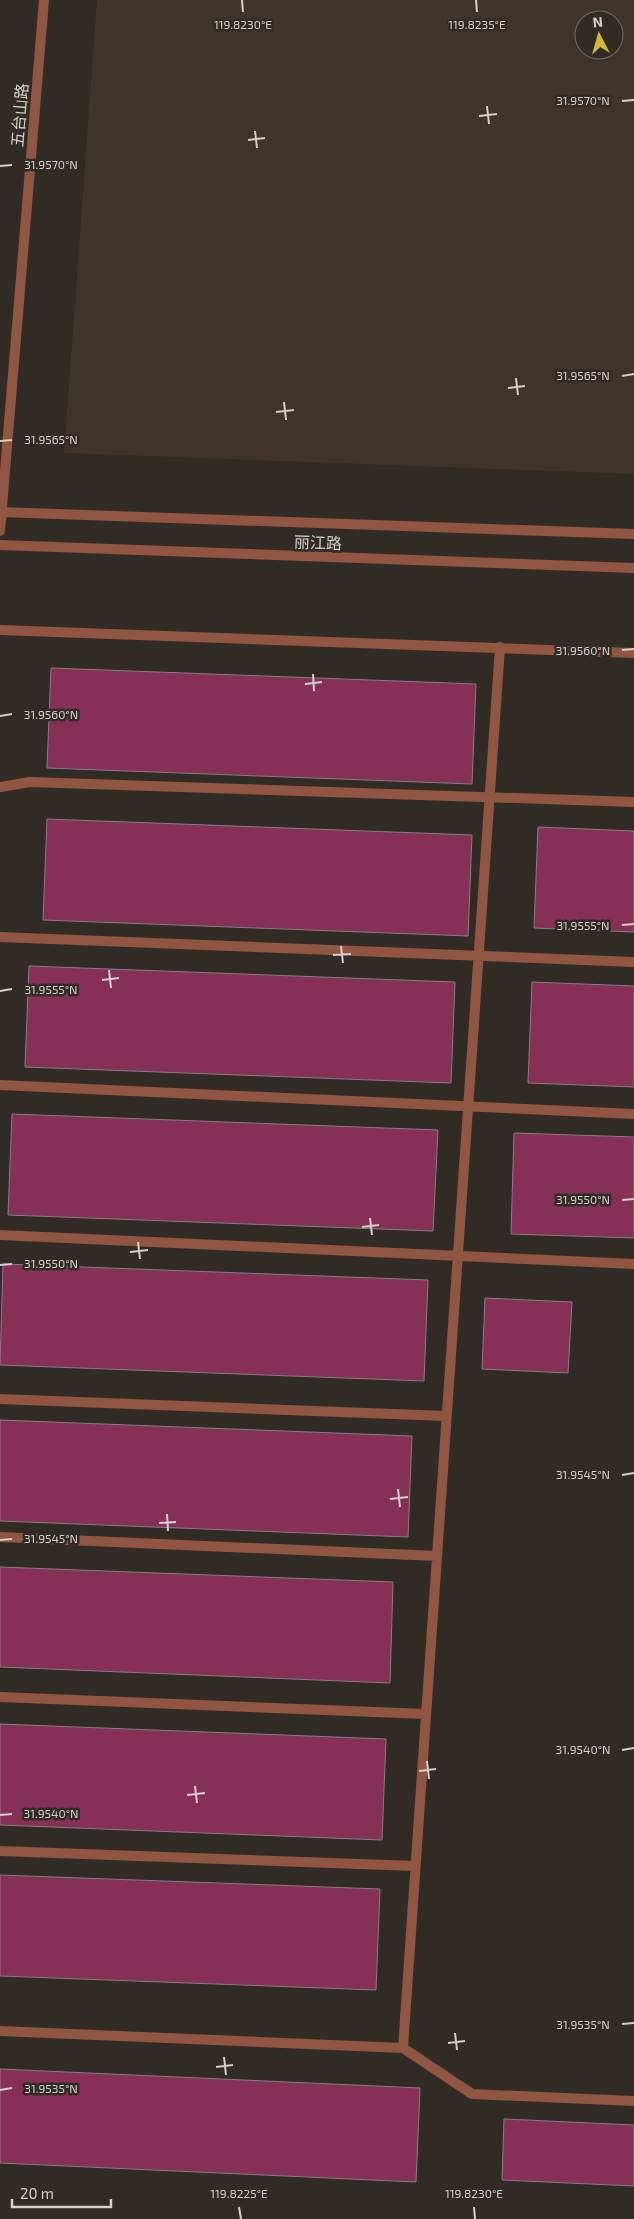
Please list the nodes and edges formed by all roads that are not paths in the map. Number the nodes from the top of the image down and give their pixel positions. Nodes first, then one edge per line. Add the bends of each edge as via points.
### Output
1 (44, 0) edge
2 (1, 512) edge
3 (0, 530) edge
4 (634, 534) edge
5 (0, 545) edge
6 (634, 568) edge
7 (0, 630) edge
8 (500, 647) junction
9 (634, 653) edge
10 (0, 786) edge
11 (490, 797) junction
12 (634, 802) edge
13 (0, 937) edge
14 (478, 956) junction
15 (634, 962) edge
16 (0, 1085) edge
17 (468, 1106) junction
18 (634, 1114) edge
19 (0, 1235) edge
20 (458, 1256) junction
21 (634, 1264) edge
22 (0, 1400) edge
23 (446, 1416) junction
24 (0, 1538) edge
25 (437, 1556) junction
26 (0, 1697) edge
27 (426, 1714) junction
28 (0, 1851) edge
29 (415, 1866) junction
30 (0, 2031) edge
31 (403, 2048) junction
32 (634, 2101) edge

1 - 2 street, 五台山路
2 - 3 street, 五台山路
2 - 4 street, 丽江路
5 - 6 street, 丽江路
7 - 8 street
8 - 9 street
8 - 11 street
10 - 11 street via 30,782
11 - 12 street
11 - 14 street
13 - 14 street
14 - 15 street
14 - 17 street
16 - 17 street
17 - 18 street
17 - 20 street
19 - 20 street
20 - 21 street
20 - 23 street
22 - 23 street
23 - 25 street
24 - 25 street
25 - 27 street
26 - 27 street
27 - 29 street
28 - 29 street
29 - 31 street
30 - 31 street
31 - 32 street via 472,2094

